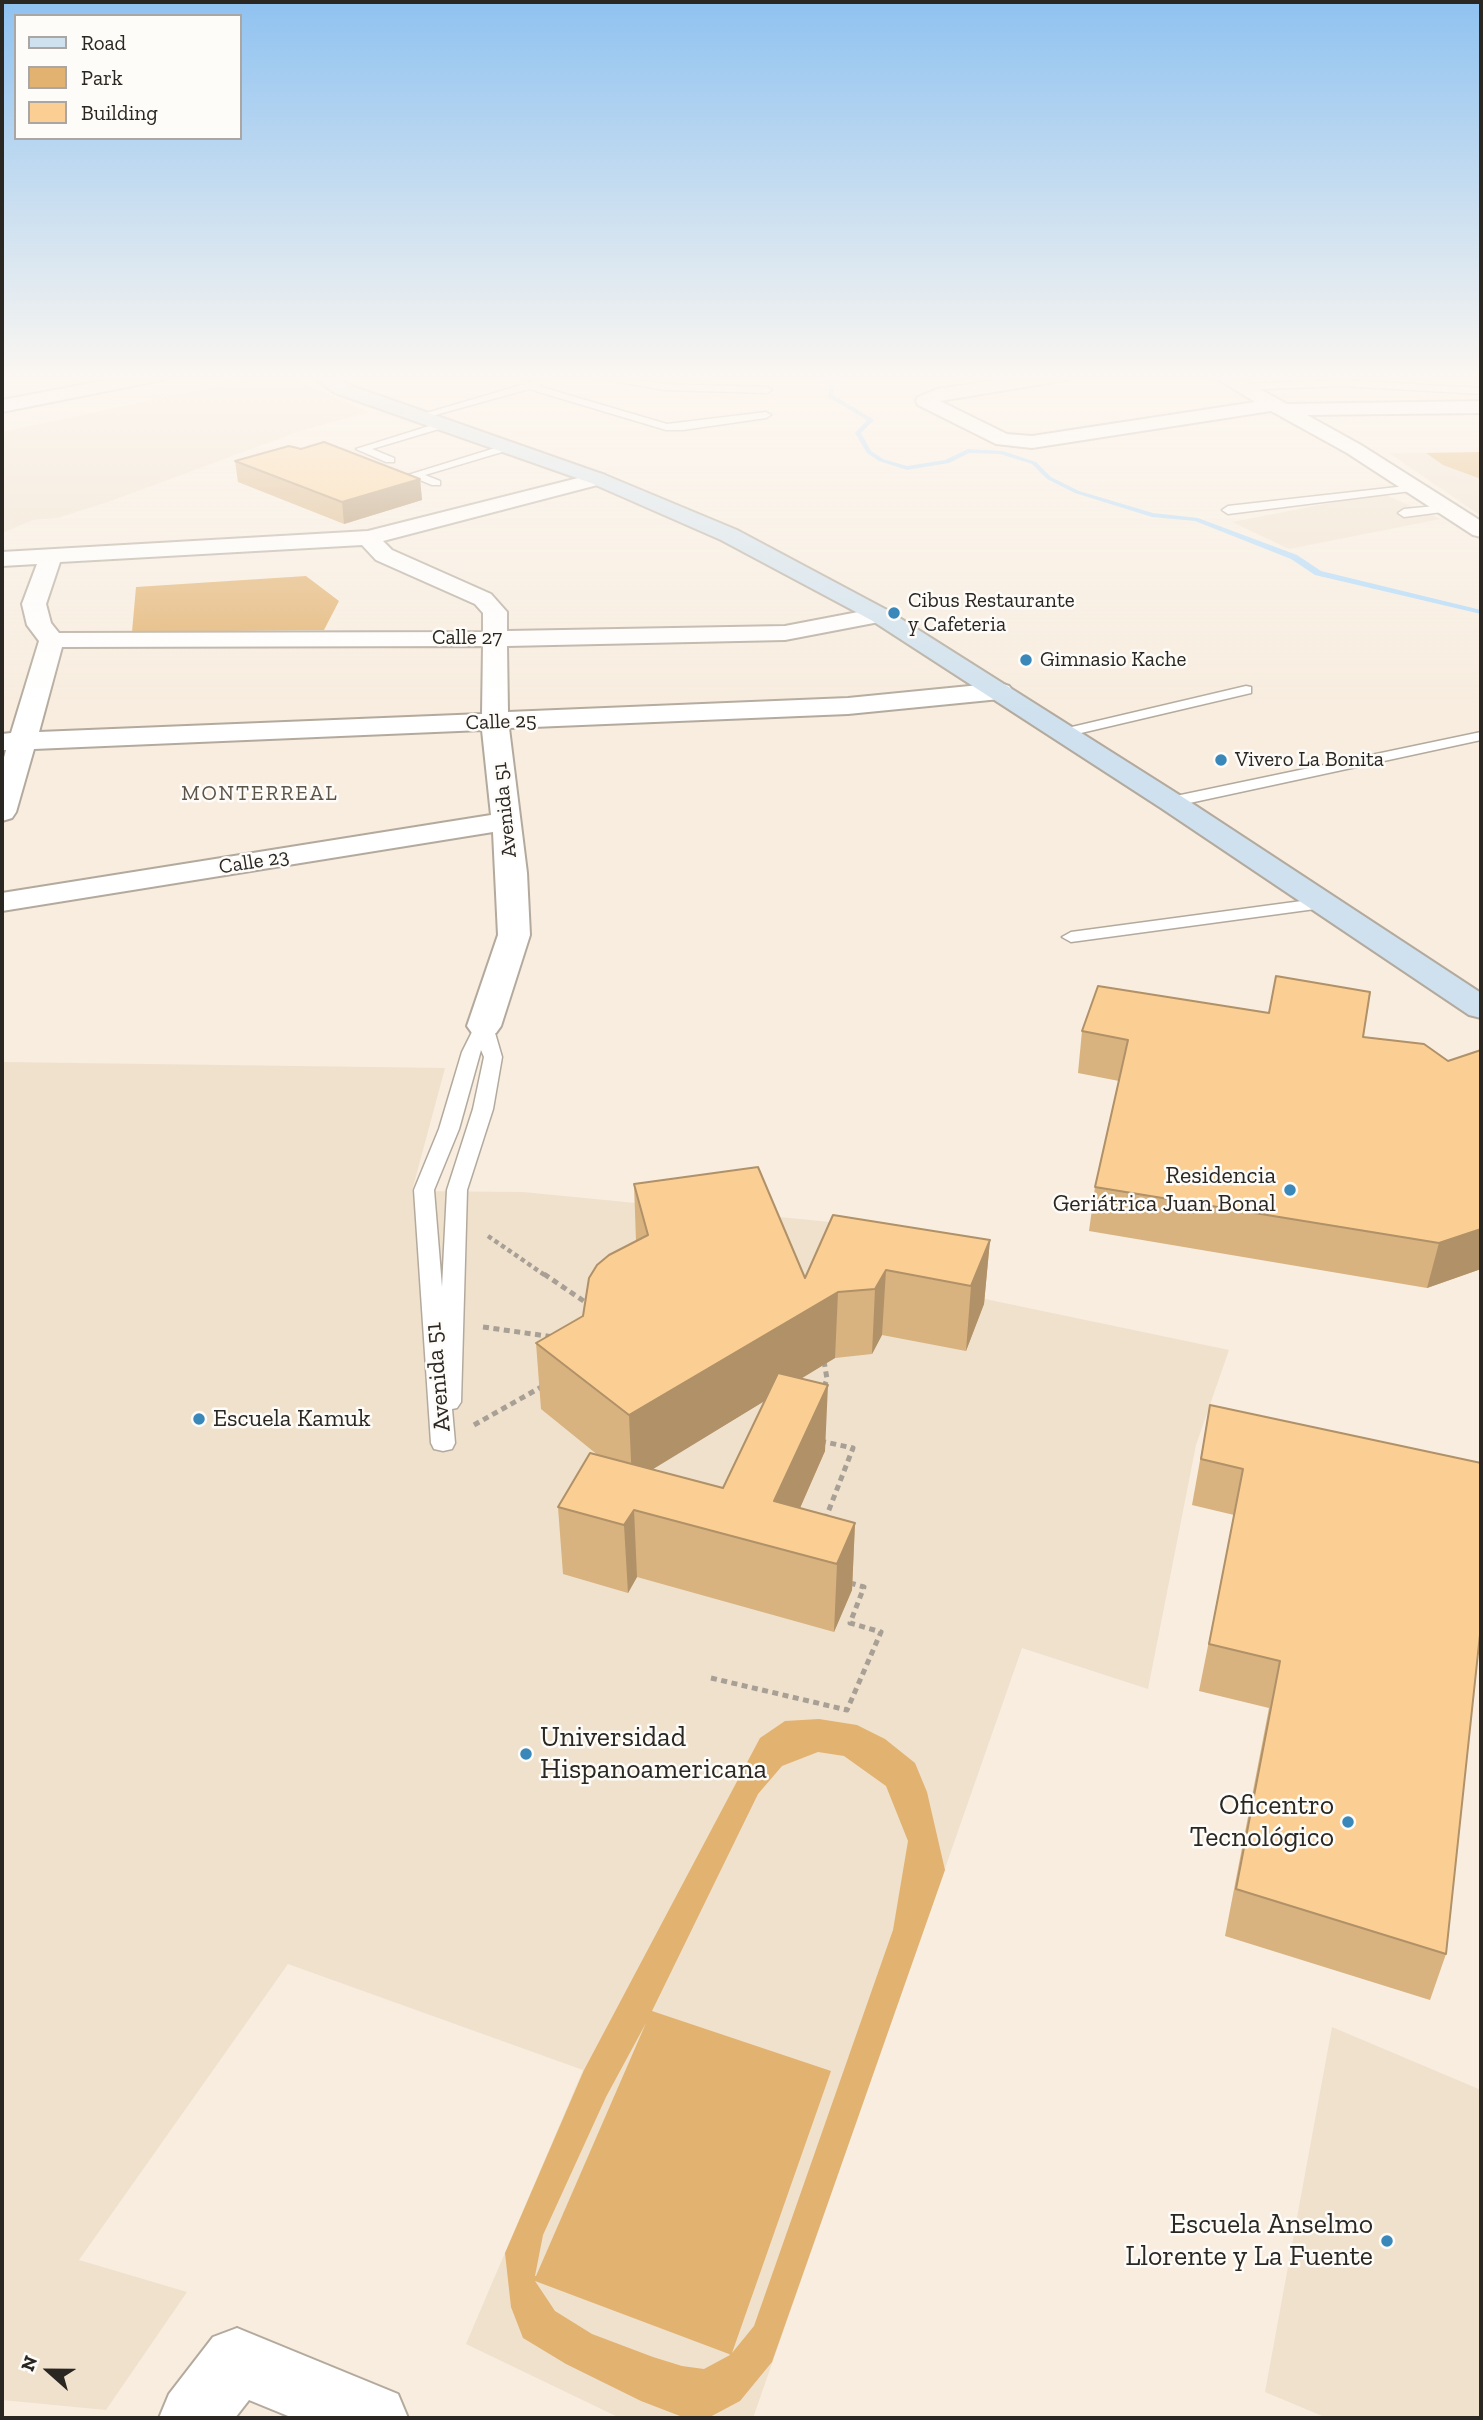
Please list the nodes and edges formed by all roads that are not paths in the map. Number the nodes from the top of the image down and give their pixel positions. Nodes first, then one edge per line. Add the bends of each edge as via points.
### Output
1 (567, 488) edge
2 (617, 488) edge
3 (1415, 488) joint
4 (1446, 509) junction
5 (1228, 510) dead end
6 (1404, 513) dead end
7 (1481, 530) edge
8 (368, 538) junction
9 (51, 556) junction
10 (2, 559) edge
11 (880, 615) junction
12 (497, 639) junction
13 (52, 640) junction
14 (1246, 690) dead end
15 (1000, 691) junction
16 (495, 723) junction
17 (1064, 733) junction
18 (1481, 737) edge
19 (12, 741) edge
20 (1171, 802) junction
21 (2, 812) edge
22 (506, 821) junction
23 (2, 902) edge
24 (1324, 903) junction
25 (1071, 937) dead end
26 (1481, 1008) edge
27 (484, 1026) junction
28 (453, 1108) junction
29 (483, 1109) junction
30 (193, 2418) edge
31 (374, 2418) edge

1 - 8 street
2 - 11 main road via 729,535
3 - 4 street
3 - 5 lane
4 - 6 lane
4 - 7 street
8 - 9 street
8 - 12 street, Avenida 51 via 384,555 483,599 495,612
9 - 10 street
9 - 13 street via 34,604 39,625
11 - 12 street, Calle 27 via 785,633
11 - 15 main road
12 - 13 street, Calle 27
12 - 16 street, Avenida 51
13 - 19 street
14 - 17 lane
15 - 16 street, Calle 25 via 848,706
15 - 17 main road
16 - 19 street, Calle 25
16 - 22 street, Avenida 51
17 - 20 main road
18 - 20 lane
19 - 21 street
20 - 24 main road
22 - 23 street, Calle 23
22 - 27 street, Avenida 51 via 514,935
24 - 25 lane
24 - 26 main road
27 - 28 lane, Avenida 51
27 - 29 lane, Avenida 51 via 493,1057
28 - 29 lane
28 - 29 lane, Avenida 51 via 425,1190 443,1443 452,1387 457,1190
30 - 31 street via 237,2361

